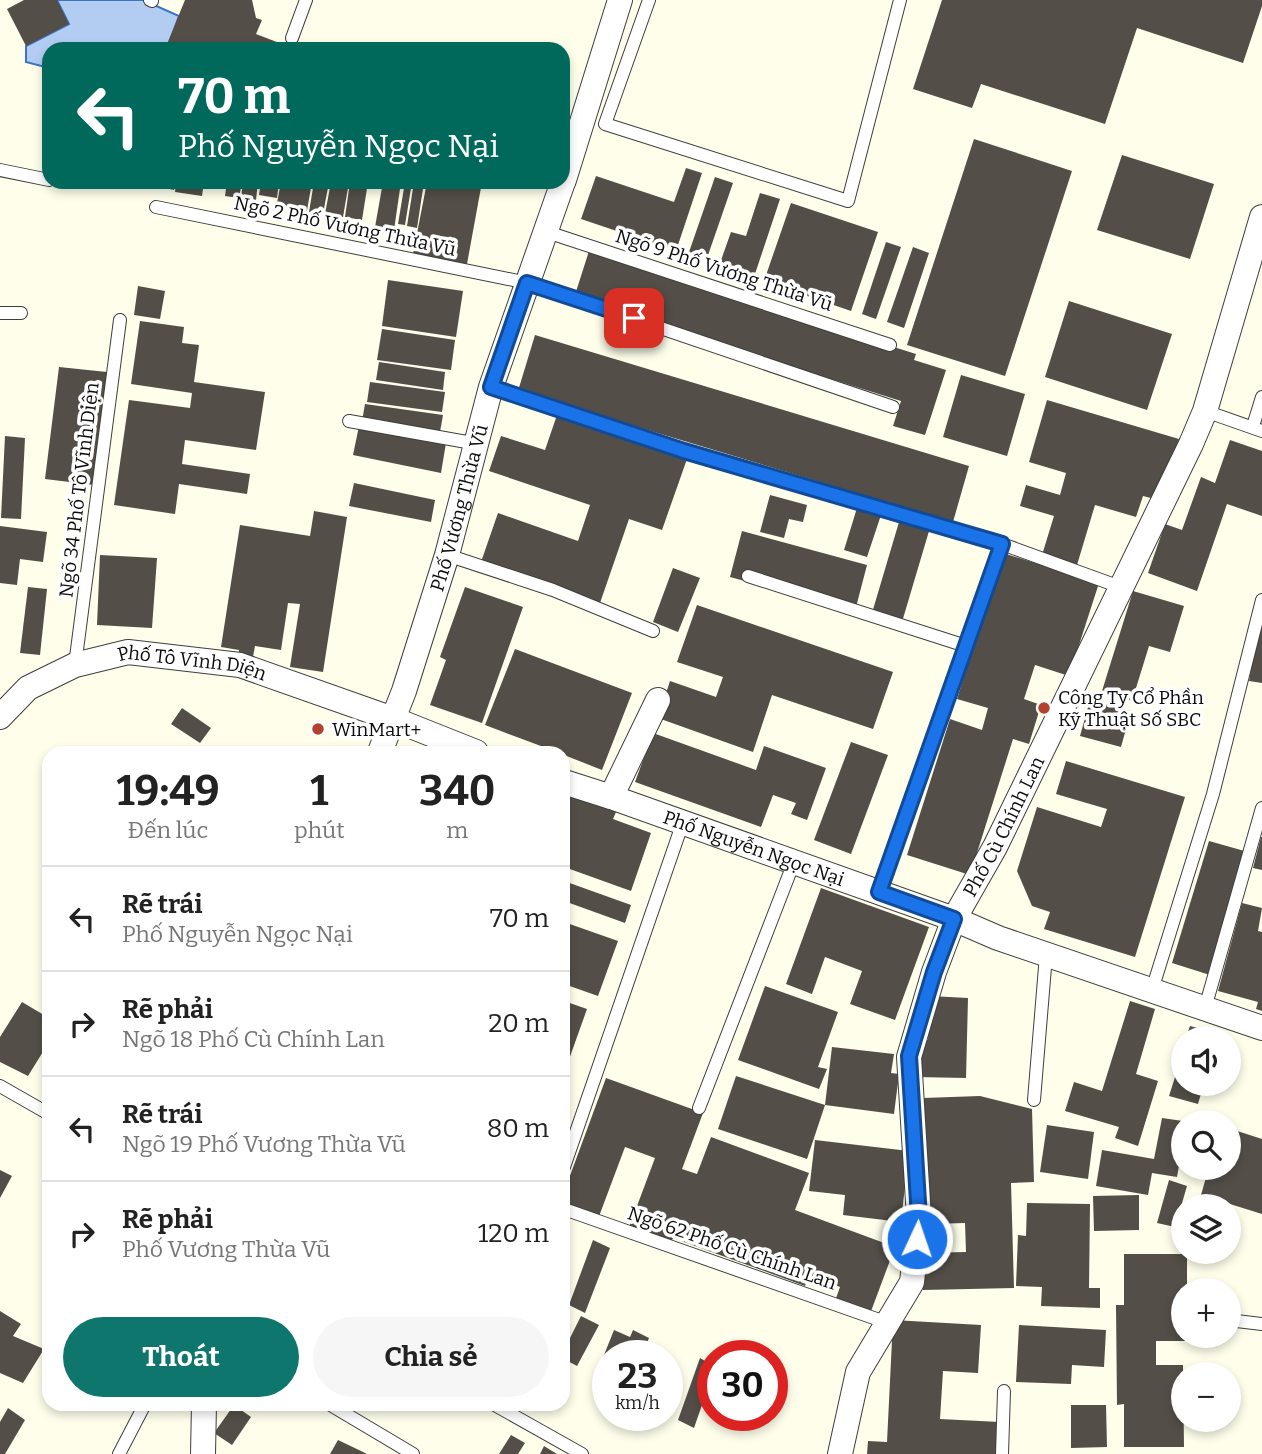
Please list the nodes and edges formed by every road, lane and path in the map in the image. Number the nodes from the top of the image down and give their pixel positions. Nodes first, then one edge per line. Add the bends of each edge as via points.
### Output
1 (306, 0) edge
2 (621, 0) edge
3 (649, 0) edge
4 (900, 0) edge
5 (292, 38) dead end
6 (570, 137) edge
7 (0, 170) edge
8 (42, 179) edge
9 (560, 189) edge
10 (156, 207) dead end
11 (1262, 217) edge
12 (547, 232) junction
13 (527, 283) junction
14 (0, 313) edge
15 (21, 313) dead end
16 (120, 320) dead end
17 (890, 345) dead end
18 (491, 387) junction
19 (1262, 397) edge
20 (893, 407) dead end
21 (1205, 411) junction
22 (349, 421) dead end
23 (1258, 428) edge
24 (478, 444) junction
25 (1002, 544) junction
26 (447, 555) junction
27 (748, 576) dead end
28 (1123, 588) junction
29 (1262, 600) edge
30 (653, 631) dead end
31 (966, 646) junction
32 (75, 665) junction
33 (658, 700) dead end
34 (0, 717) edge
35 (393, 719) junction
36 (382, 746) edge
37 (461, 746) edge
38 (570, 784) edge
39 (611, 797) junction
40 (1262, 808) edge
41 (683, 822) junction
42 (794, 862) junction
43 (879, 892) junction
44 (954, 919) junction
45 (1046, 955) junction
46 (1152, 990) junction
47 (1205, 1008) junction
48 (1262, 1028) edge
49 (0, 1086) edge
50 (1034, 1100) dead end
51 (699, 1108) dead end
52 (42, 1110) edge
53 (570, 1150) edge
54 (570, 1211) edge
55 (1241, 1322) edge
56 (888, 1323) junction
57 (1262, 1324) edge
58 (1004, 1391) dead end
59 (141, 1411) edge
60 (204, 1411) edge
61 (341, 1411) edge
62 (505, 1411) edge
63 (119, 1454) edge
64 (202, 1454) edge
65 (414, 1454) edge
66 (582, 1454) edge
67 (840, 1454) edge
68 (1002, 1454) edge

1 - 5 lane
2 - 6 street, Phố Vương Thừa Vũ
3 - 4 lane via 605,124 848,201
7 - 8 lane
9 - 12 street, Phố Vương Thừa Vũ
10 - 13 lane, Ngõ 2 Phố Vương Thừa Vũ
11 - 21 street, Phố Cù Chính Lan
12 - 13 street, Phố Vương Thừa Vũ
12 - 17 lane, Ngõ 9 Phố Vương Thừa Vũ
13 - 18 street, Phố Vương Thừa Vũ
13 - 20 lane, Ngõ 2 Phố Vương Thừa Vũ
14 - 15 lane
16 - 32 lane, Ngõ 34 Phố Tô Vĩnh Diện
18 - 24 street, Phố Vương Thừa Vũ
18 - 25 lane via 684,451
19 - 23 lane
21 - 23 lane
21 - 28 street, Phố Cù Chính Lan
22 - 24 lane
24 - 26 street, Phố Vương Thừa Vũ
25 - 28 lane
25 - 31 lane
26 - 30 lane via 553,590
26 - 35 street, Phố Vương Thừa Vũ
27 - 31 lane
28 - 44 street, Phố Cù Chính Lan via 995,847
29 - 46 lane via 1213,793
31 - 43 lane
32 - 34 street, Phố Tô Vĩnh Diện via 28,688
32 - 35 street, Phố Tô Vĩnh Diện via 128,652 240,666
33 - 39 street
35 - 36 street, Phố Vương Thừa Vũ
35 - 37 street
38 - 39 street, Phố Nguyễn Ngọc Nại
39 - 41 street, Phố Nguyễn Ngọc Nại
40 - 47 lane
41 - 42 street, Phố Nguyễn Ngọc Nại
41 - 53 lane
42 - 43 street, Phố Nguyễn Ngọc Nại
42 - 51 lane
43 - 44 street, Phố Nguyễn Ngọc Nại
44 - 45 street, Phố Nguyễn Ngọc Nại
44 - 56 street, Phố Cù Chính Lan via 909,1056 919,1218 912,1282
45 - 46 street, Phố Nguyễn Ngọc Nại
45 - 50 lane
46 - 47 street, Phố Nguyễn Ngọc Nại
47 - 48 street, Phố Nguyễn Ngọc Nại
49 - 52 lane
54 - 56 lane, Ngõ 62 Phố Cù Chính Lan
55 - 57 lane
56 - 67 street, Phố Cù Chính Lan via 858,1372
58 - 68 lane
59 - 63 lane
60 - 64 street
61 - 65 lane
62 - 66 lane

